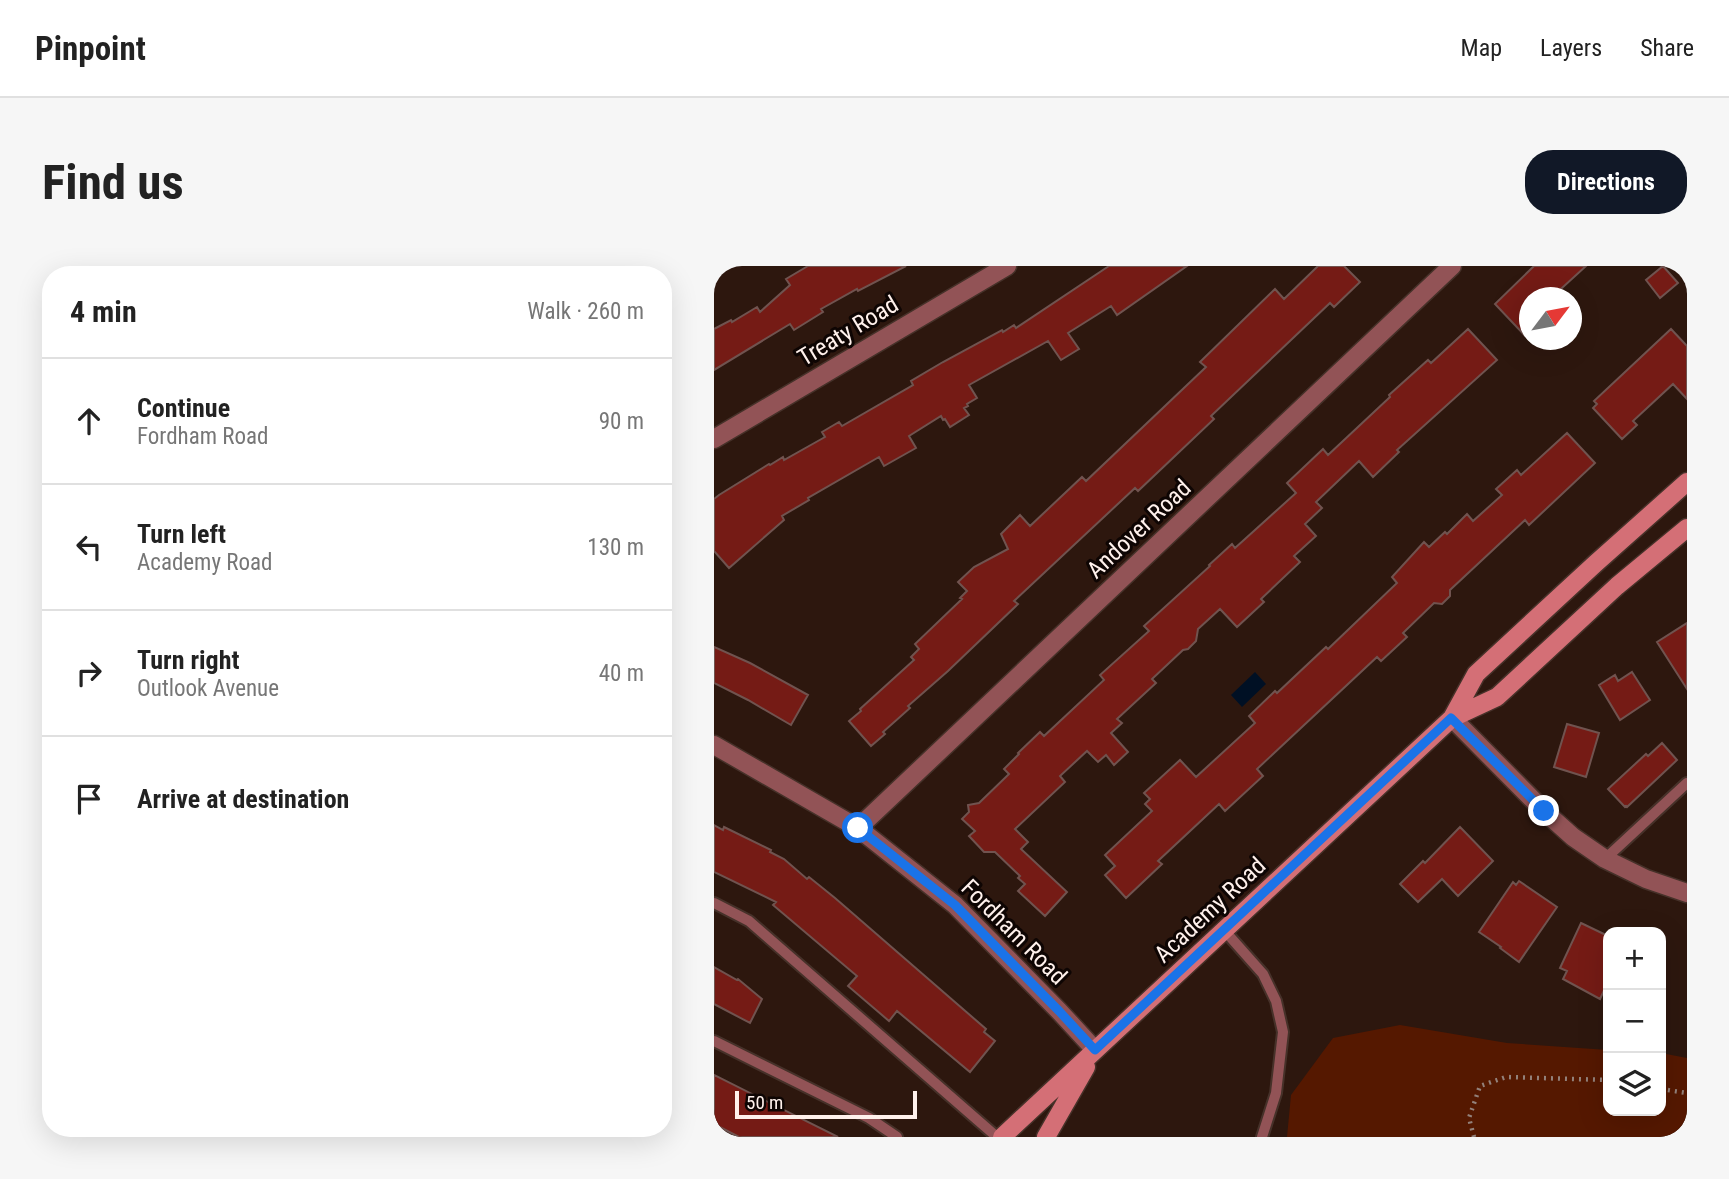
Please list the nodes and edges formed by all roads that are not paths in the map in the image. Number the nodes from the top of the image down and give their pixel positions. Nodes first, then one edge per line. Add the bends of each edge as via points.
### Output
1 (1007, 266) edge
2 (1452, 266) edge
3 (714, 439) edge
4 (1687, 482) edge
5 (1687, 528) edge
6 (1451, 718) junction
7 (714, 745) edge
8 (1687, 783) edge
9 (858, 828) junction
10 (1605, 859) junction
11 (1687, 893) edge
12 (714, 903) edge
13 (1224, 930) junction
14 (714, 1041) edge
15 (1095, 1050) junction
16 (897, 1137) edge
17 (997, 1137) edge
18 (1002, 1137) edge
19 (1046, 1137) edge
20 (1262, 1137) edge

1 - 3 street, Treaty Road
2 - 9 street, Andover Road
4 - 6 main road, Academy Road via 1476,674
5 - 6 main road, Academy Road via 1497,697
6 - 10 street via 1544,811
6 - 13 main road, Academy Road
7 - 9 street, Fordham Road
8 - 10 lane
9 - 15 street, Fordham Road via 955,905
10 - 11 street
12 - 17 lane via 749,921
13 - 15 main road, Academy Road
13 - 20 lane via 1263,974 1283,1032 1276,1093
14 - 16 lane via 869,1118
15 - 18 main road, Academy Road
15 - 19 main road

